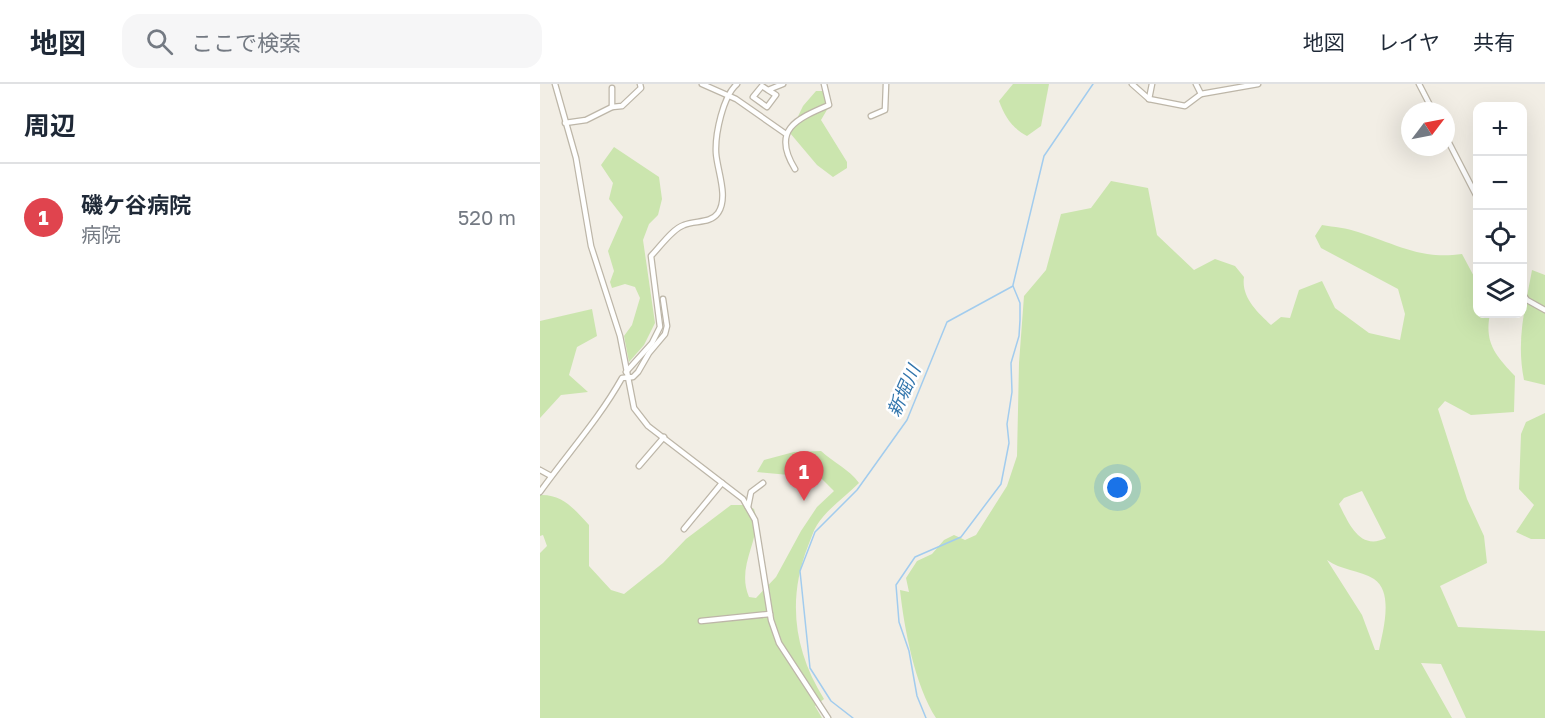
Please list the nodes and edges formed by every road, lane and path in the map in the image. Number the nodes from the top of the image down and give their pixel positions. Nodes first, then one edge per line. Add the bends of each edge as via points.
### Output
1 (555, 84) edge
2 (640, 84) edge
3 (702, 84) edge
4 (737, 84) edge
5 (783, 84) edge
6 (824, 84) edge
7 (886, 84) edge
8 (1132, 84) edge
9 (1152, 84) edge
10 (1196, 84) edge
11 (1258, 84) edge
12 (1419, 84) edge
13 (612, 88) dead end
14 (768, 90) junction
15 (1201, 94) junction
16 (727, 95) junction
17 (1149, 99) junction
18 (1428, 102) edge
19 (612, 107) junction
20 (871, 116) dead end
21 (566, 123) junction
22 (786, 134) junction
23 (1455, 154) edge
24 (795, 169) dead end
25 (1473, 189) edge
26 (663, 299) dead end
27 (1527, 300) edge
28 (1545, 310) edge
29 (626, 374) junction
30 (664, 437) junction
31 (639, 466) dead end
32 (540, 470) edge
33 (551, 476) junction
34 (722, 483) junction
35 (763, 483) dead end
36 (540, 492) edge
37 (748, 507) junction
38 (684, 529) dead end
39 (770, 614) junction
40 (701, 621) dead end
41 (828, 718) edge

1 - 21 street
2 - 19 street via 641,88 627,102
3 - 16 street
4 - 16 street
5 - 14 street
6 - 22 street via 829,105 800,117
7 - 20 street via 885,110
8 - 17 street
9 - 17 street
10 - 15 street
11 - 15 street
12 - 18 street
13 - 19 street
14 - 14 street via 762,86 753,97 766,107 776,95
15 - 17 street via 1185,106
16 - 22 street
16 - 29 street via 716,144 720,208 710,219 683,225 651,256 660,327
19 - 21 street via 586,120
21 - 29 street via 591,246 620,336
22 - 24 street via 785,151
23 - 25 street
26 - 29 street via 665,334 638,372 633,377
27 - 28 street
29 - 30 street via 641,420
29 - 33 street via 602,412
30 - 31 street
30 - 34 street
32 - 33 street
33 - 36 street
34 - 37 street
34 - 38 street
35 - 37 street via 751,492
37 - 39 street via 757,531
39 - 40 street
39 - 41 street via 779,643

